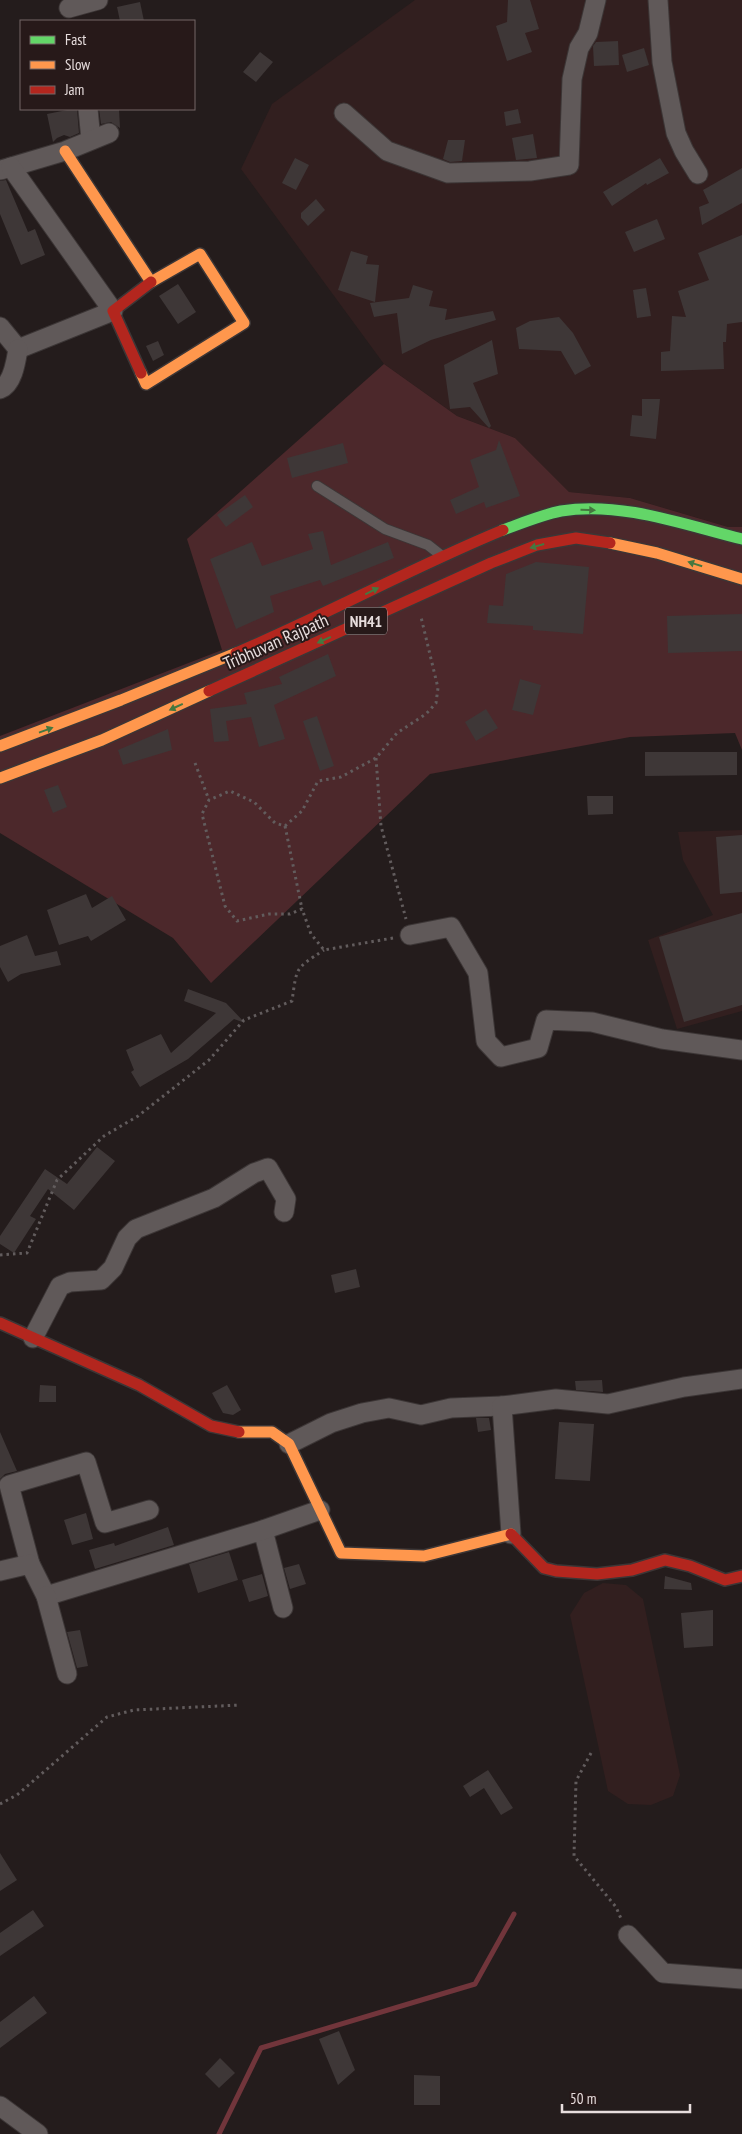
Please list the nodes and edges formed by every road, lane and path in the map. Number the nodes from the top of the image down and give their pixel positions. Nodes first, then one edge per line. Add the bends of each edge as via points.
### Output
1 (98, 0) edge
2 (582, 0) edge
3 (596, 0) edge
4 (658, 0) edge
5 (69, 10) edge
6 (588, 33) junction
7 (88, 110) edge
8 (344, 113) dead end
9 (109, 133) dead end
10 (91, 140) junction
11 (65, 151) junction
12 (5, 168) edge
13 (698, 174) dead end
14 (151, 282) junction
15 (113, 311) junction
16 (0, 327) edge
17 (18, 349) junction
18 (0, 389) edge
19 (317, 486) dead end
20 (742, 539) edge
21 (448, 569) junction
22 (742, 578) edge
23 (417, 598) junction
24 (0, 746) edge
25 (376, 758) junction
26 (195, 764) dead end
27 (0, 778) edge
28 (209, 800) junction
29 (285, 826) junction
30 (302, 909) junction
31 (410, 935) junction
32 (324, 950) junction
33 (742, 1050) edge
34 (284, 1212) dead end
35 (0, 1255) edge
36 (0, 1323) edge
37 (33, 1338) junction
38 (742, 1379) edge
39 (502, 1406) junction
40 (289, 1444) junction
41 (149, 1510) dead end
42 (320, 1510) junction
43 (263, 1530) junction
44 (511, 1534) junction
45 (30, 1564) junction
46 (0, 1571) edge
47 (742, 1576) edge
48 (46, 1596) junction
49 (283, 1608) dead end
50 (67, 1674) dead end
51 (240, 1705) dead end
52 (591, 1753) dead end
53 (0, 1804) edge
54 (628, 1935) joint
55 (742, 1979) edge
56 (0, 2106) edge
57 (38, 2134) edge

1 - 5 street
2 - 6 street
3 - 6 street
4 - 13 street via 662,62 676,133
6 - 8 street via 579,48 572,80 569,165 530,171 448,173 387,151
7 - 10 street
9 - 10 street
10 - 11 street
11 - 12 street
11 - 14 main road
12 - 15 street
14 - 15 main road
14 - 15 main road via 200,254 244,323 146,384
15 - 17 street
16 - 17 street
17 - 18 street via 15,366
19 - 21 lane via 385,529 428,545
21 -> 20 main road, Tribhuvan Rajpath / NH41 via 478,541 532,519 569,510 652,516
22 -> 21 main road, Tribhuvan Rajpath / NH41 via 657,553 576,538
21 - 23 main road, Tribhuvan Rajpath / NH41
24 -> 21 main road, Tribhuvan Rajpath / NH41 via 83,716 312,620
23 - 25 path via 438,688 436,703 426,714 397,733
23 -> 27 main road, Tribhuvan Rajpath / NH41 via 102,740
25 - 29 path via 341,777 318,781 302,811
25 - 31 path via 381,826
26 - 28 path
28 - 29 path via 230,791 254,802 275,823
28 - 30 path via 202,814 225,906 237,921 270,914 290,914
29 - 30 path
30 - 32 path via 311,934
31 - 32 path
31 - 33 street via 451,928 478,974 486,1041 501,1057 538,1048 546,1020 592,1022 662,1039
32 - 35 path via 296,971 292,1001 244,1020 209,1060 138,1116 104,1136 57,1180 27,1253
34 - 37 street via 286,1198 268,1168 214,1198 136,1229 127,1238 113,1268 100,1280 60,1286
36 - 37 main road
37 - 40 main road via 139,1384 211,1426 240,1432 272,1432
38 - 39 street via 684,1387 608,1404 556,1399
39 - 40 street via 451,1408 420,1414 389,1408 331,1423
39 - 44 street
40 - 42 main road
41 - 45 street via 105,1523 86,1462 9,1485
42 - 43 street
42 - 44 main road via 341,1553 424,1556
43 - 48 street
43 - 49 street
44 - 47 main road via 544,1568 556,1571 597,1574 632,1570 665,1560 725,1580
45 - 46 street
45 - 48 street
48 - 50 street
51 - 53 path via 134,1710 107,1717 17,1795
52 - 54 path via 576,1781 574,1856 616,1907
54 - 55 street via 663,1973
56 - 57 street

